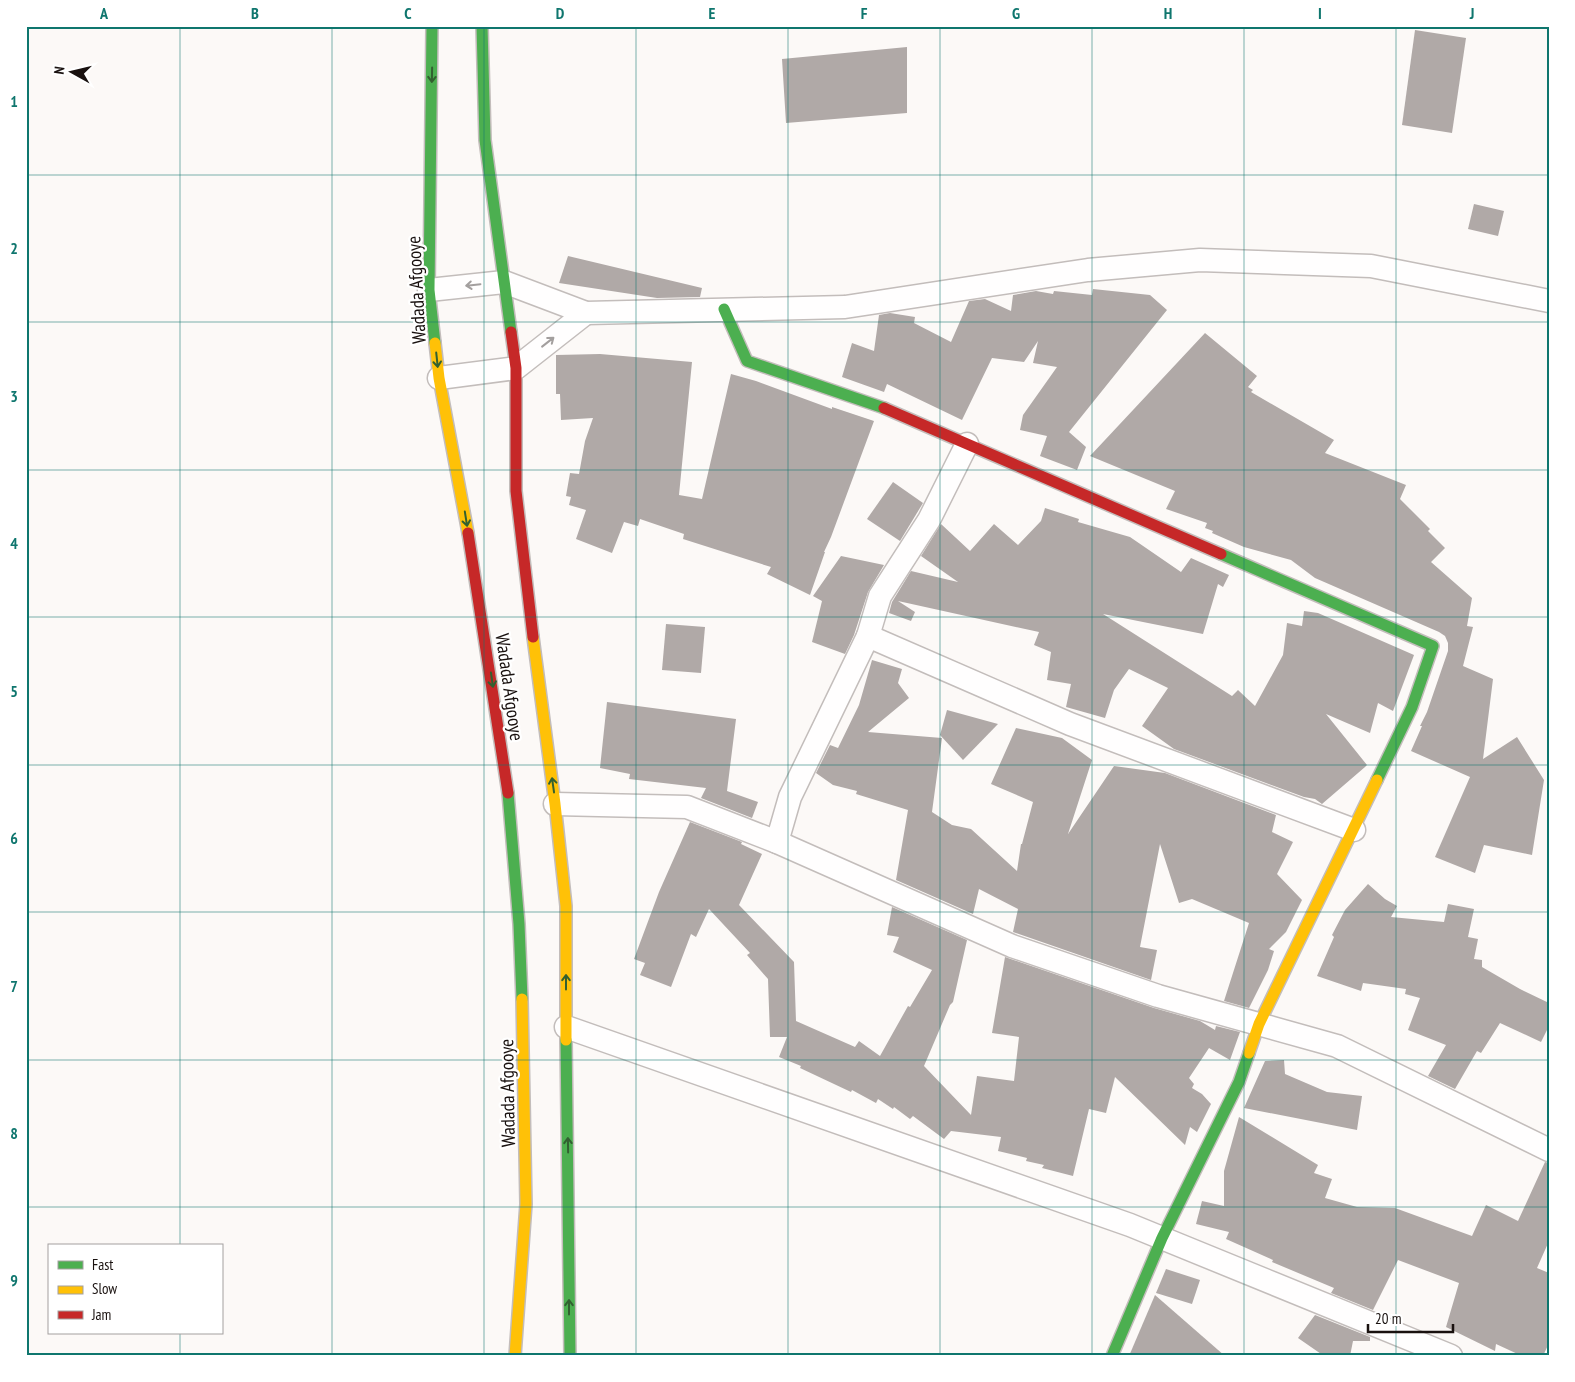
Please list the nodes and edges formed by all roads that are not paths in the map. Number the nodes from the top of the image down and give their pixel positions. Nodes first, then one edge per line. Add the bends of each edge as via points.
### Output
1 (432, 26) edge
2 (482, 26) edge
3 (504, 282) junction
4 (429, 290) junction
5 (1549, 301) edge
6 (724, 309) junction
7 (586, 312) junction
8 (516, 368) junction
9 (439, 378) junction
10 (967, 444) junction
11 (868, 636) junction
12 (556, 804) junction
13 (1354, 830) junction
14 (777, 842) junction
15 (1259, 1024) junction
16 (566, 1027) junction
17 (1549, 1150) edge
18 (1162, 1238) junction
19 (515, 1356) edge
20 (570, 1356) edge
21 (1112, 1356) edge
22 (1451, 1356) edge

1 -> 4 main road, Wadada Afgooye
2 - 3 main road, Wadada Afgooye via 485,140
3 -> 4 street
3 - 7 street
3 - 8 main road, Wadada Afgooye
4 -> 9 main road, Wadada Afgooye
5 - 6 street via 1371,266 1200,260 1088,270 845,307
6 - 7 street
6 - 10 main road via 747,361 881,407
8 -> 7 street
8 - 9 street
12 -> 8 main road, Wadada Afgooye via 516,491
9 -> 19 main road, Wadada Afgooye via 467,527 509,799 519,924 525,1185
10 - 11 street via 929,520 880,596
10 - 13 main road via 1433,646 1412,707
11 - 13 street via 1070,724
11 - 14 street via 790,797
12 - 14 street via 687,807
16 -> 12 main road, Wadada Afgooye via 566,906
13 - 15 main road
14 - 15 street via 1012,946 1158,996
15 - 17 street via 1337,1046
15 - 18 main road via 1239,1082
16 - 18 street
20 -> 16 main road, Wadada Afgooye
18 - 21 main road
18 - 22 street

